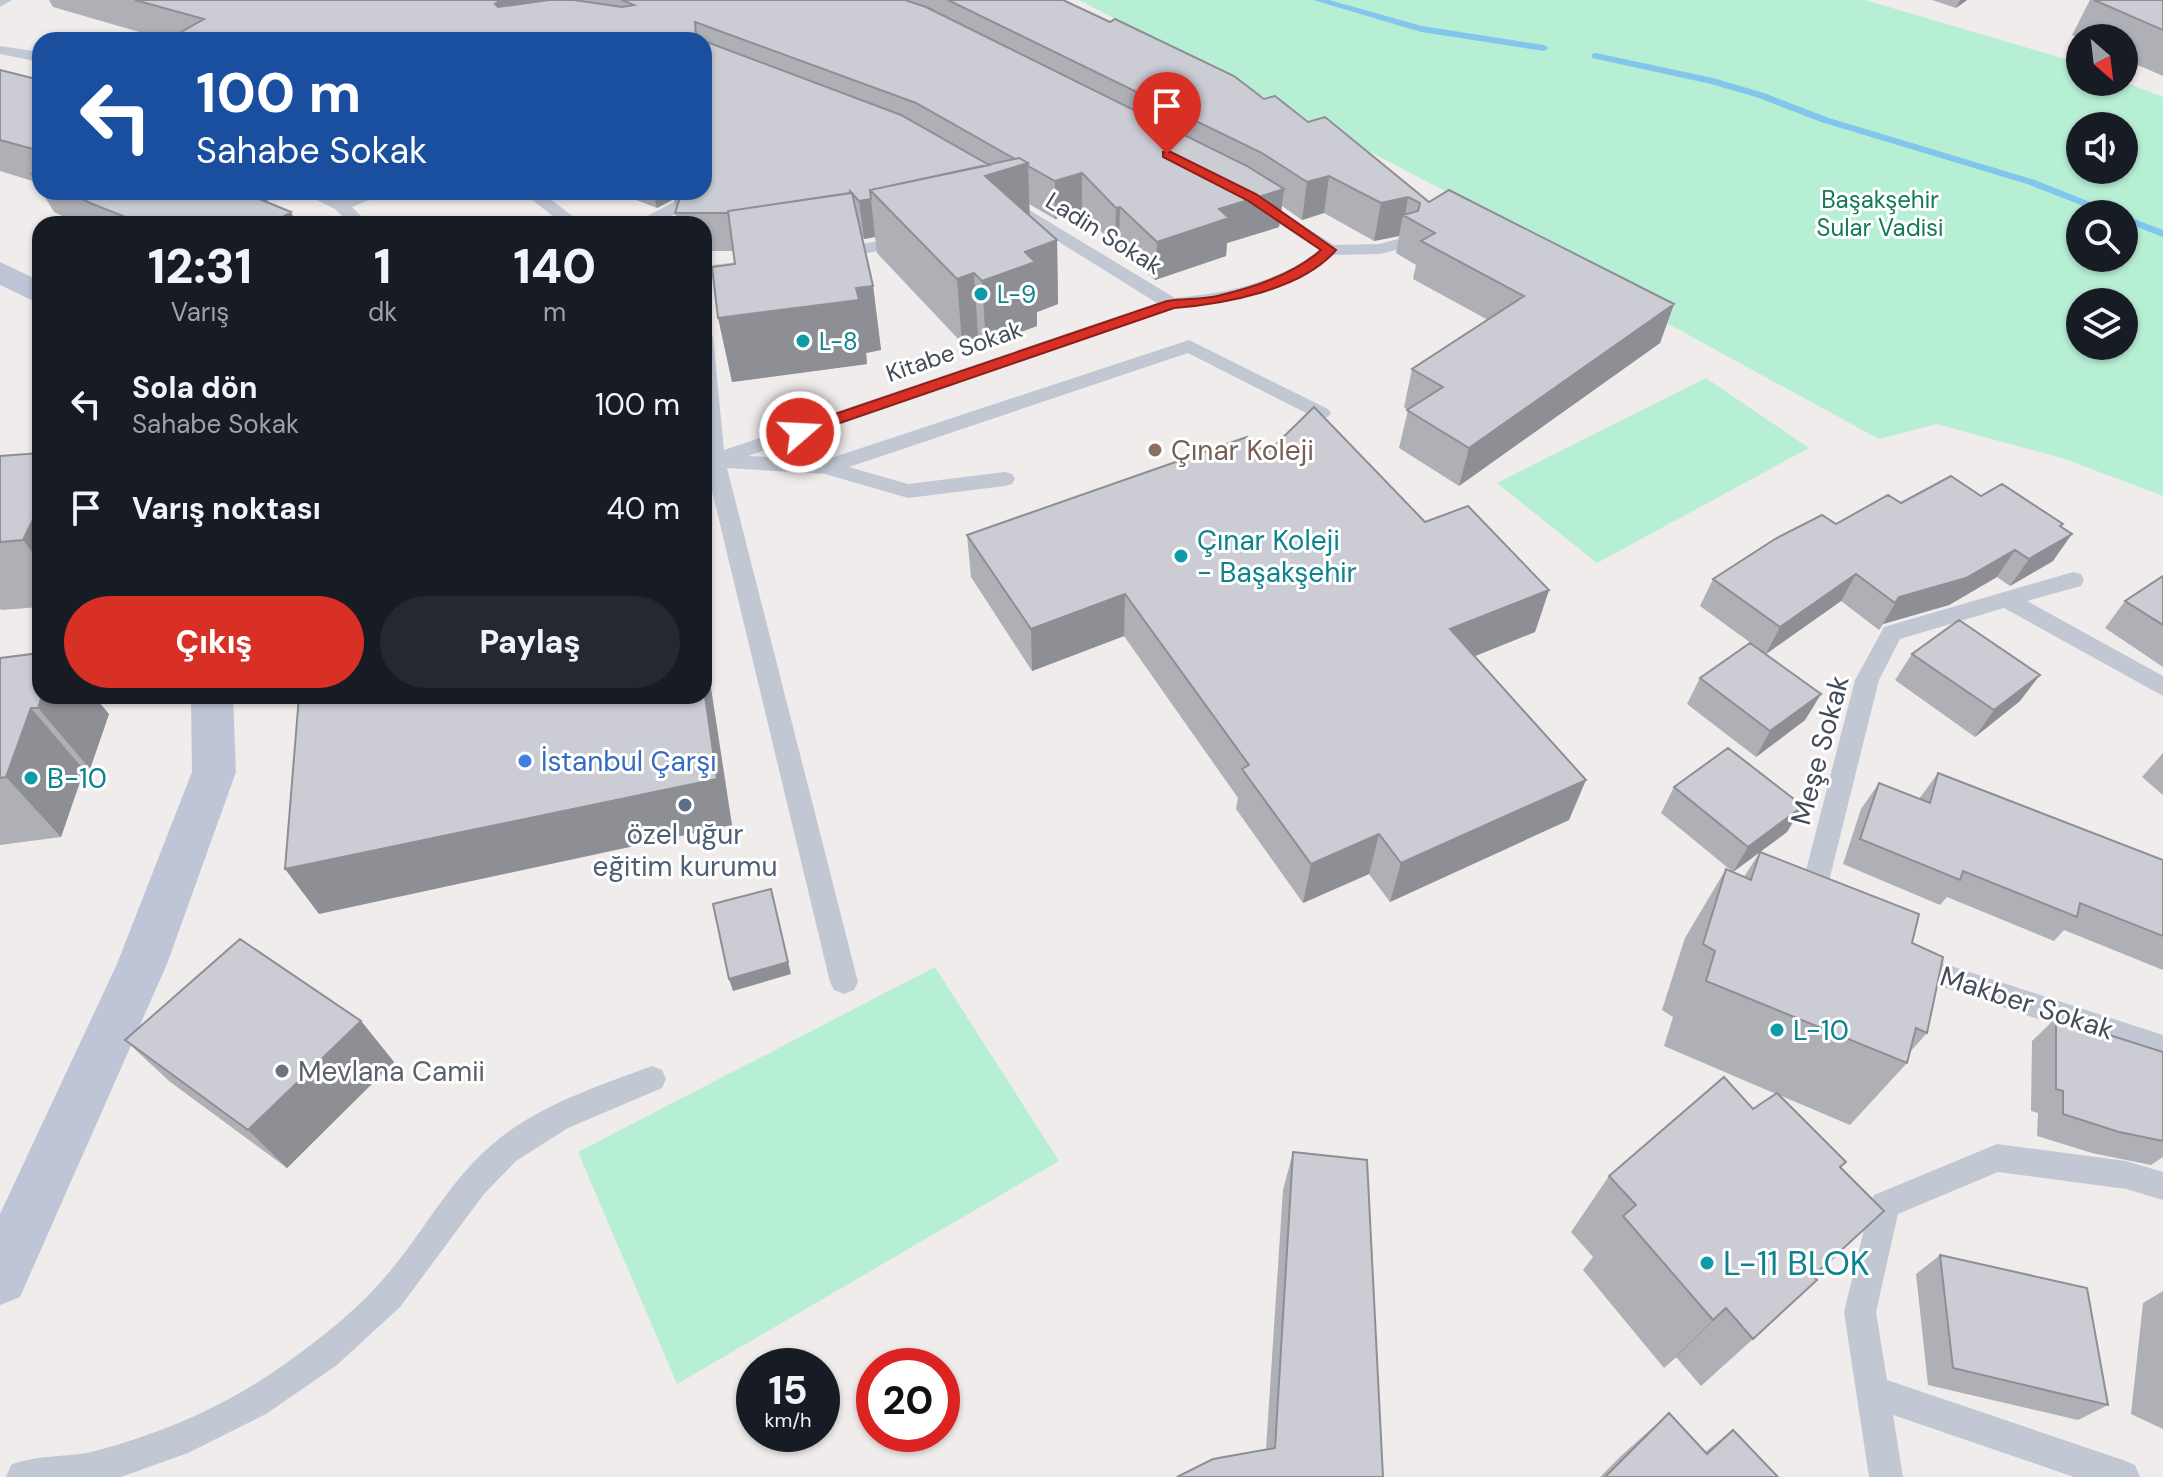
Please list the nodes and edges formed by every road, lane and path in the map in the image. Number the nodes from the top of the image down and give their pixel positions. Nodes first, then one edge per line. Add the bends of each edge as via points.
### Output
1 (0, 50) edge
2 (32, 56) edge
3 (987, 190) edge
4 (1237, 190) edge
5 (329, 200) edge
6 (356, 200) edge
7 (541, 200) edge
8 (690, 200) edge
9 (341, 205) junction
10 (1024, 212) junction
11 (352, 216) edge
12 (563, 216) edge
13 (657, 216) edge
14 (995, 220) edge
15 (922, 238) edge
16 (1402, 243) dead end
17 (1330, 250) junction
18 (809, 257) edge
19 (764, 263) edge
20 (712, 270) edge
21 (0, 272) edge
22 (32, 290) edge
23 (1172, 304) junction
24 (1321, 413) edge
25 (712, 462) edge
26 (712, 463) edge
27 (826, 467) junction
28 (712, 475) edge
29 (1005, 479) dead end
30 (2073, 580) dead end
31 (2007, 600) junction
32 (2163, 687) edge
33 (212, 704) edge
34 (1815, 916) edge
35 (1890, 958) edge
36 (844, 982) dead end
37 (2163, 1048) edge
38 (652, 1079) dead end
39 (2163, 1186) edge
40 (0, 1277) edge
41 (1871, 1391) junction
42 (23, 1477) edge
43 (1886, 1477) edge
44 (2123, 1477) edge

1 - 2 lane
3 - 10 lane, Ladin Sokak
4 - 17 lane
5 - 9 lane
6 - 9 lane
7 - 12 lane
8 - 13 lane
9 - 11 lane
10 - 14 lane
10 - 23 lane, Ladin Sokak
15 - 18 lane
16 - 17 lane
17 - 23 lane, Kitabe Sokak via 1279,281 1217,301
19 - 20 lane
21 - 22 street
23 - 25 lane, Kitabe Sokak
24 - 27 lane via 1189,346
26 - 27 lane
27 - 29 lane via 908,491
28 - 36 lane
30 - 31 lane, Meşe Sokak
31 - 32 lane
31 - 34 lane, Meşe Sokak via 1892,633 1867,680
33 - 40 street via 214,772 209,787 142,964
35 - 37 lane, Makber Sokak
38 - 42 lane via 555,1120 507,1150 471,1186 390,1295 331,1349 250,1407 163,1447 93,1469
39 - 41 lane via 2126,1175 1997,1158 1885,1205 1860,1312
41 - 43 lane
41 - 44 lane

